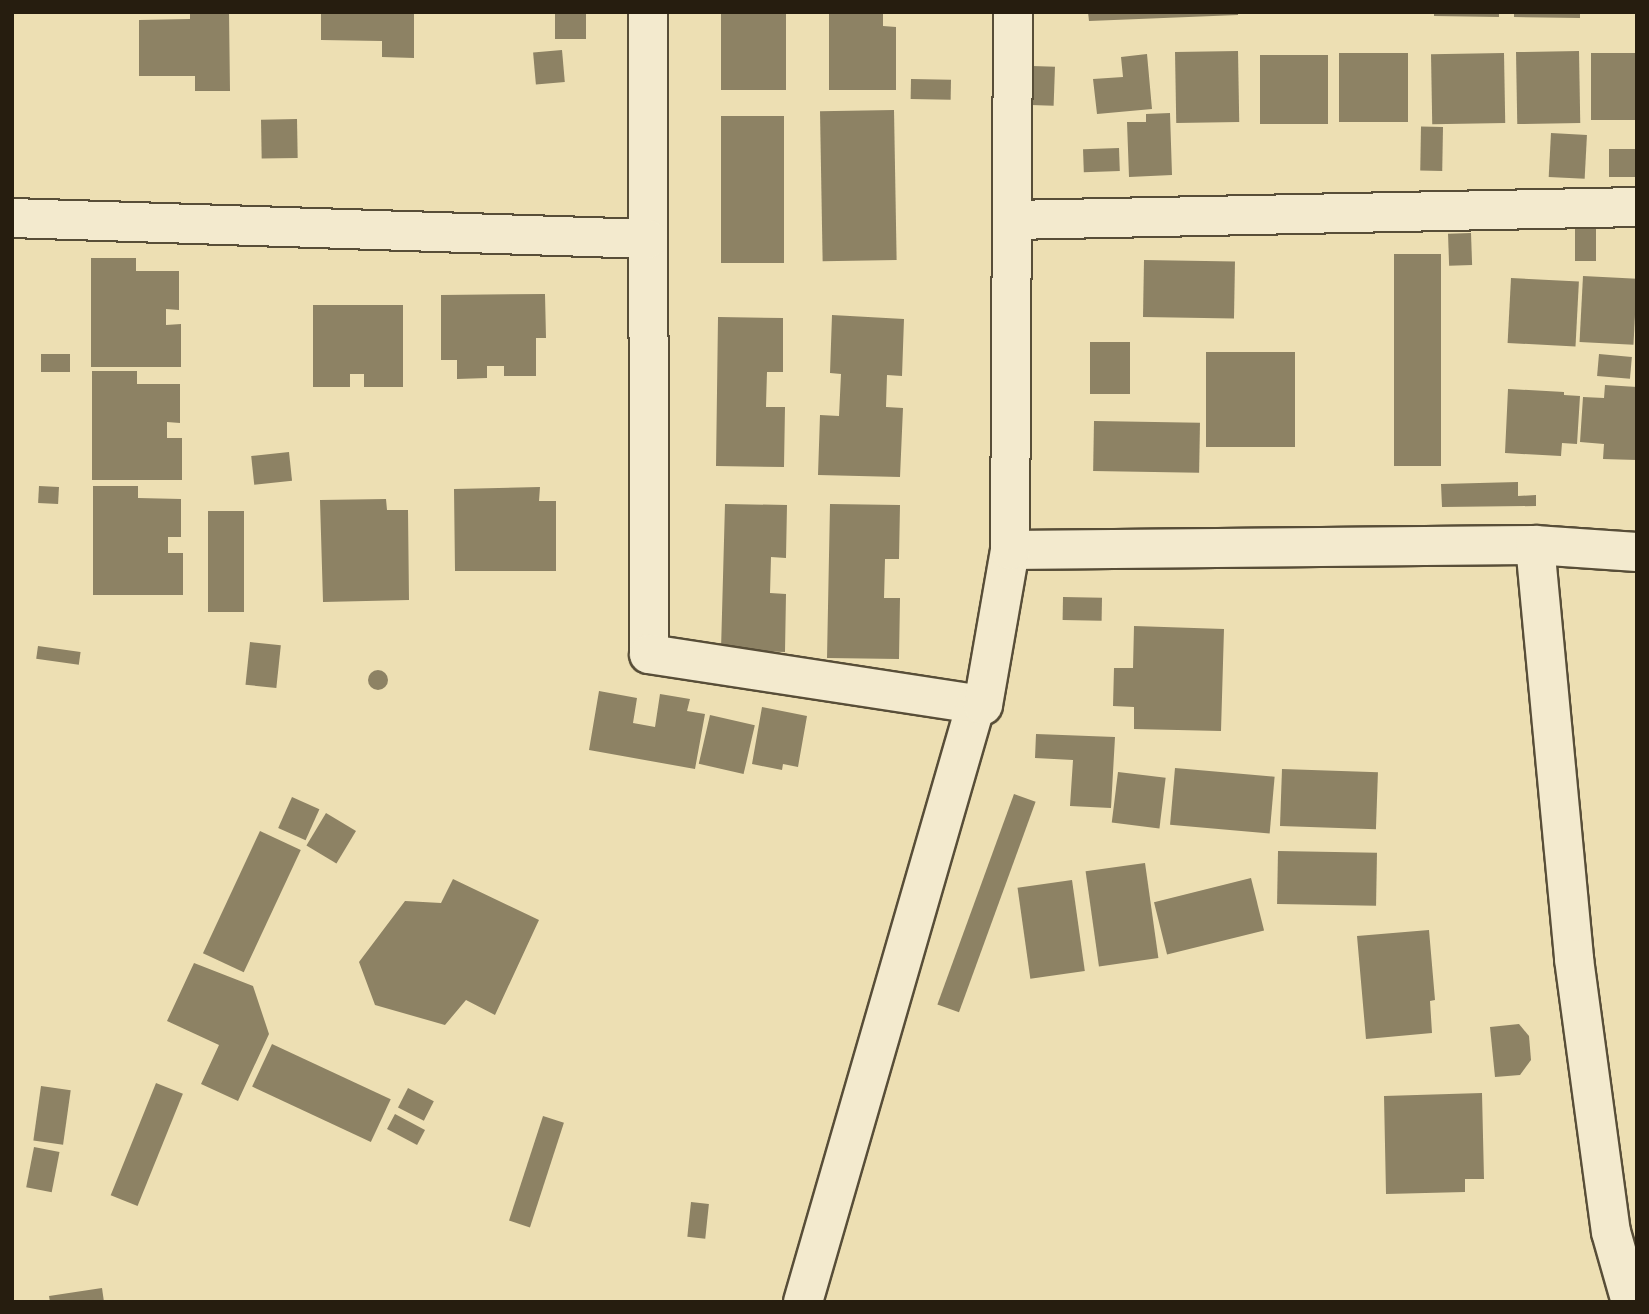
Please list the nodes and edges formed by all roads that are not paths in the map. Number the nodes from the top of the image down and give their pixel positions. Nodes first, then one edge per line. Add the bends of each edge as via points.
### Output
1 (648, 12) edge
2 (1013, 12) edge
3 (1637, 207) edge
4 (12, 218) edge
5 (1012, 220) junction
6 (648, 239) junction
7 (1535, 545) junction
8 (1010, 550) junction
9 (1637, 552) edge
10 (976, 704) junction
11 (803, 1302) edge
12 (1631, 1302) edge

1 - 6 street
2 - 5 street
3 - 5 street
4 - 6 street
5 - 8 street
6 - 10 street via 649,654
7 - 8 street
7 - 9 street
7 - 12 street via 1574,959 1611,1232
8 - 10 street via 983,705
10 - 11 street

